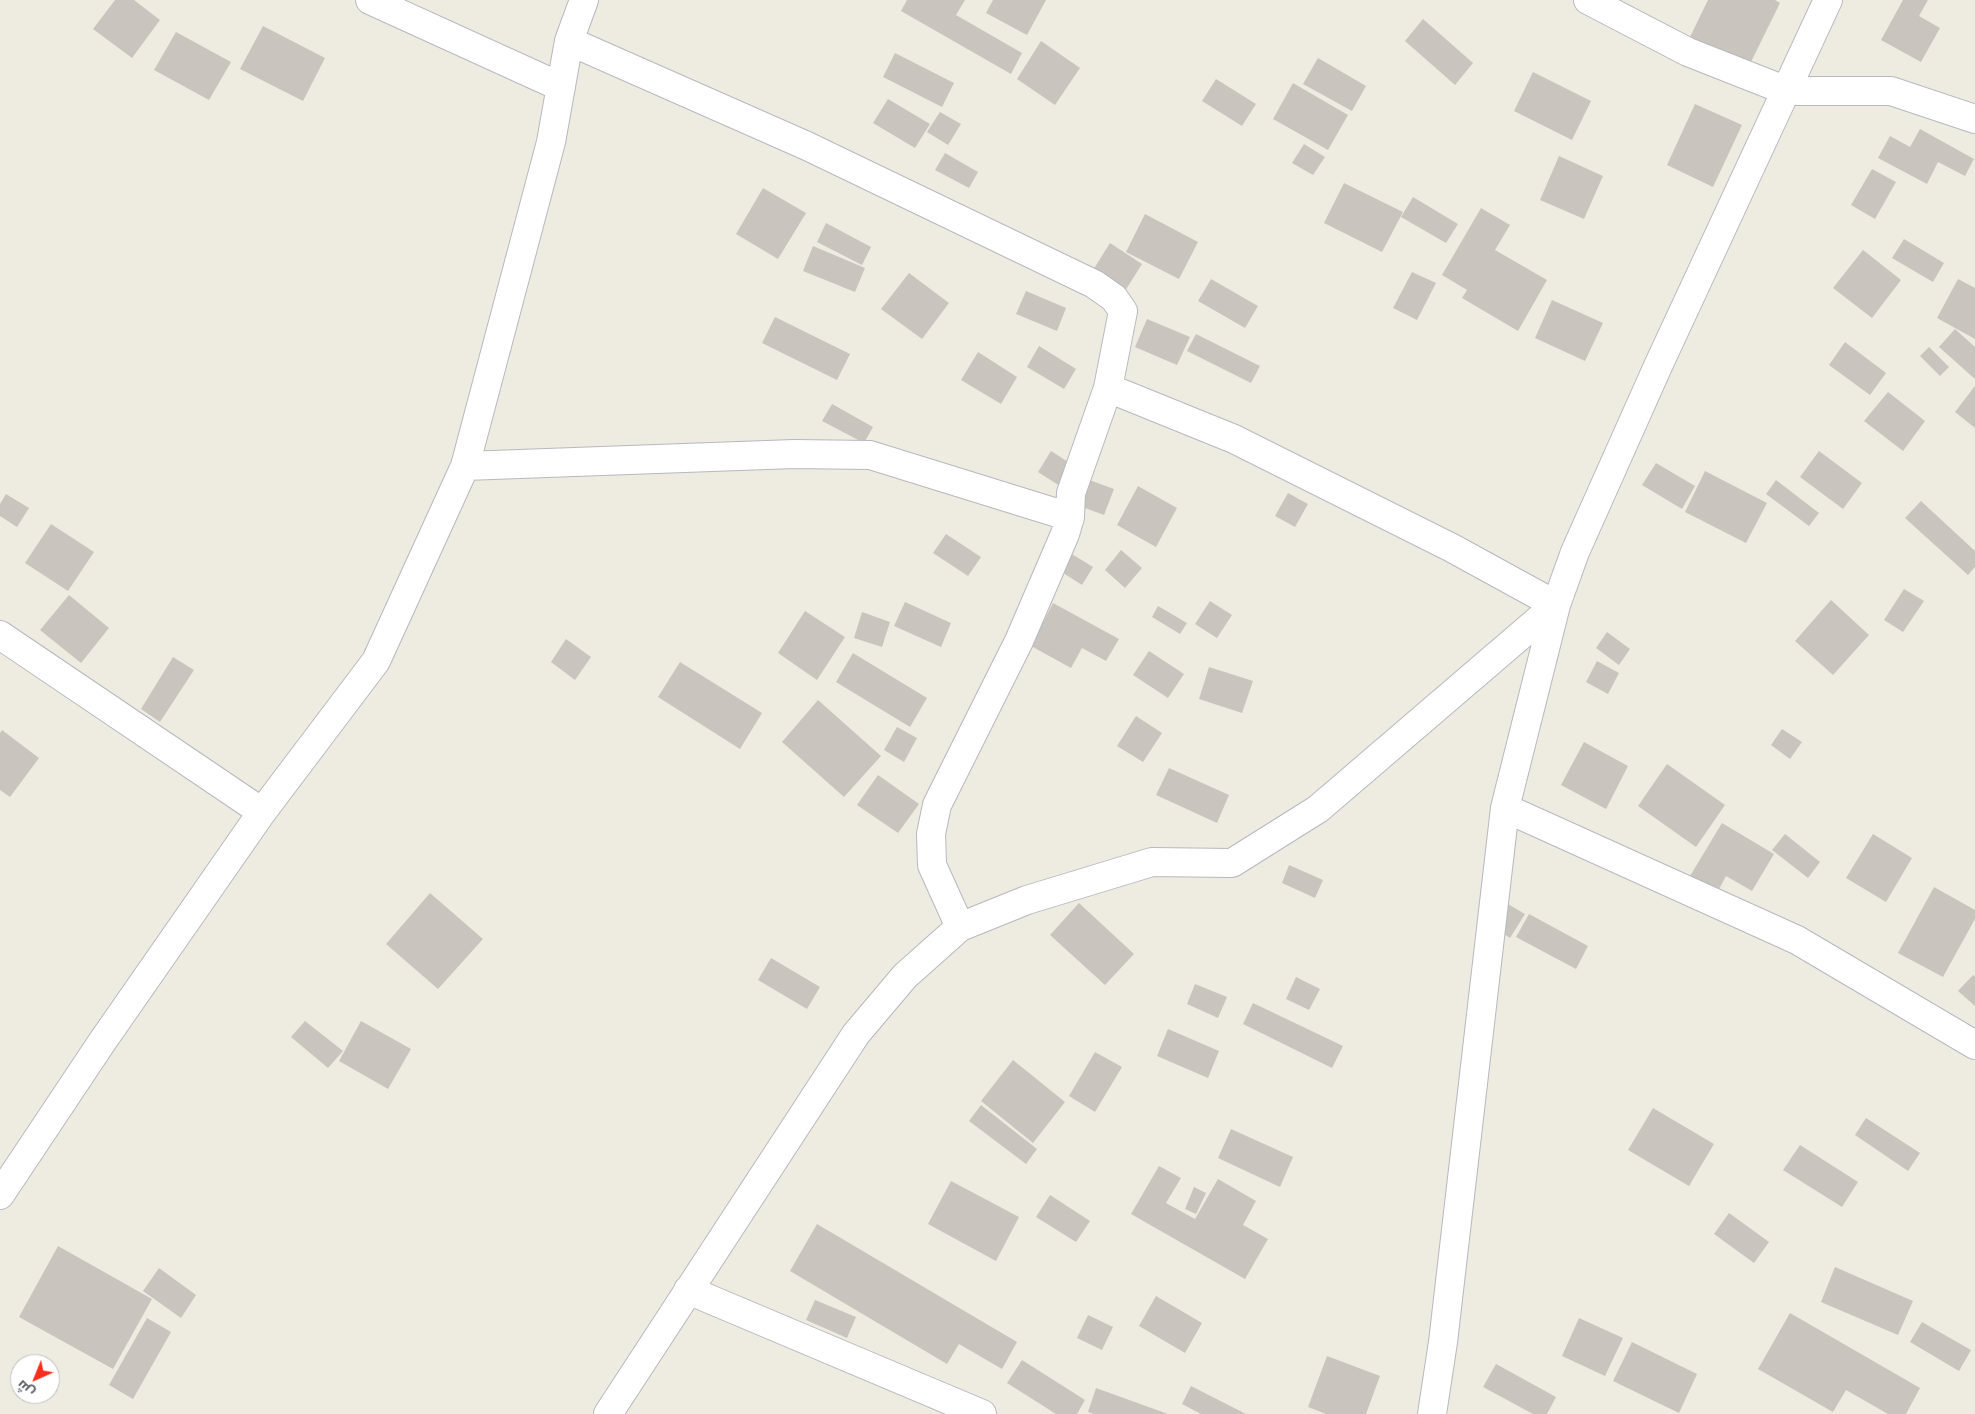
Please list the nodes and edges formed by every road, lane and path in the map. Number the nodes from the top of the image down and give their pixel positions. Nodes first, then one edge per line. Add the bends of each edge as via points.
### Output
1 (370, 0) edge
2 (584, 0) edge
3 (1588, 0) edge
4 (1828, 0) edge
5 (569, 41) junction
6 (561, 87) junction
7 (1786, 91) junction
8 (1975, 119) edge
9 (1108, 388) junction
10 (465, 466) junction
11 (1070, 517) junction
12 (1556, 605) junction
13 (0, 635) edge
14 (1505, 808) junction
15 (262, 812) junction
16 (960, 927) junction
17 (1975, 1045) edge
18 (0, 1195) edge
19 (688, 1290) junction
20 (608, 1414) edge
21 (982, 1414) edge
22 (1432, 1414) edge

1 - 6 street
2 - 5 street
3 - 7 street via 1688,52
4 - 7 street
5 - 6 street
5 - 9 street via 807,146 1094,284 1114,298 1122,311
6 - 10 street via 551,142
7 - 8 street via 1891,91
7 - 12 street via 1586,525
9 - 11 street via 1071,493
9 - 12 street via 1234,439 1452,548
10 - 11 street via 794,454 870,455
10 - 15 street via 376,661
11 - 16 street via 1019,641 937,805 931,834 932,865
12 - 14 street
12 - 16 street via 1318,809 1232,863 1152,862 1027,900
13 - 15 street
14 - 17 street via 1797,940
14 - 22 street
15 - 18 street
16 - 19 street via 906,976 856,1034
19 - 20 street
19 - 21 street

